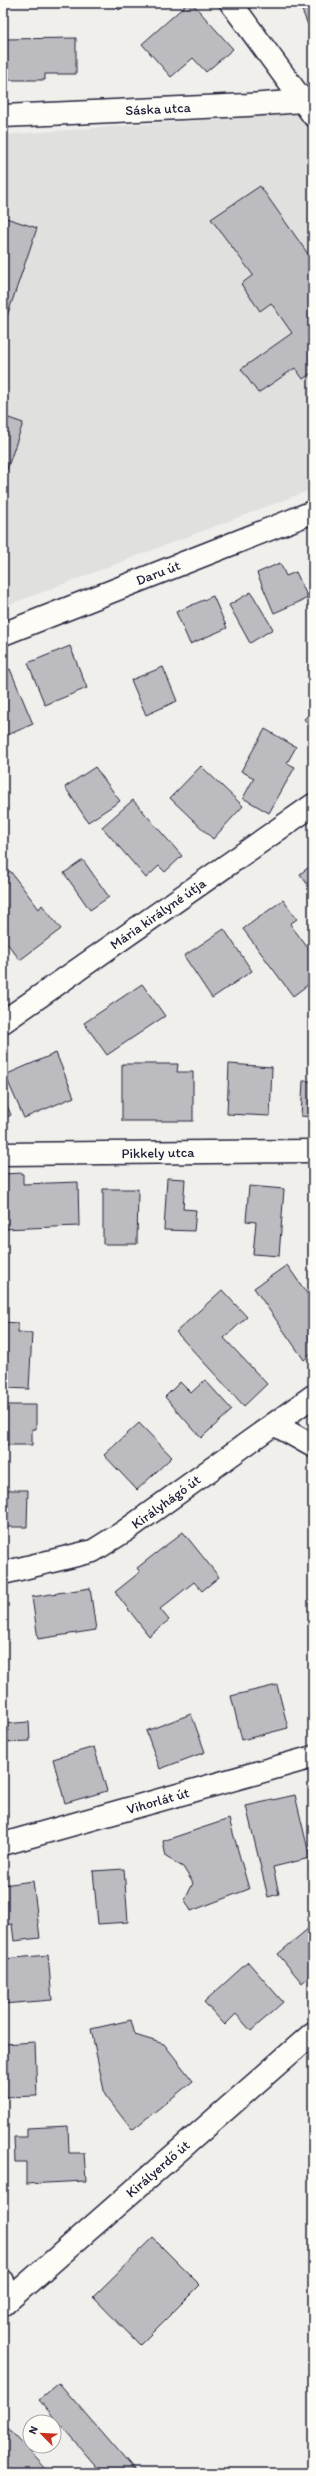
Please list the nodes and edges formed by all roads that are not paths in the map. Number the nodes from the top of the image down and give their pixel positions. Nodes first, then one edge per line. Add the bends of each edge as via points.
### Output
1 (231, 3) edge
2 (310, 104) edge
3 (3, 116) edge
4 (313, 512) edge
5 (3, 634) edge
6 (313, 805) edge
7 (3, 1022) edge
8 (313, 1151) edge
9 (3, 1154) edge
10 (313, 1396) edge
11 (274, 1424) junction
12 (313, 1446) edge
13 (3, 1572) edge
14 (313, 1757) edge
15 (3, 1844) edge
16 (313, 2033) edge
17 (3, 2281) edge
18 (4, 2305) edge

1 - 2 street
2 - 3 street, Sáska utca
4 - 5 street, Daru út
6 - 7 street, Mária királyné útja
8 - 9 street, Pikkely utca
10 - 11 street, Királyhágó út
11 - 12 street
11 - 13 street, Királyhágó út via 93,1551
14 - 15 street, Vihorlát út
16 - 18 street, Királyerdő út
17 - 18 street

